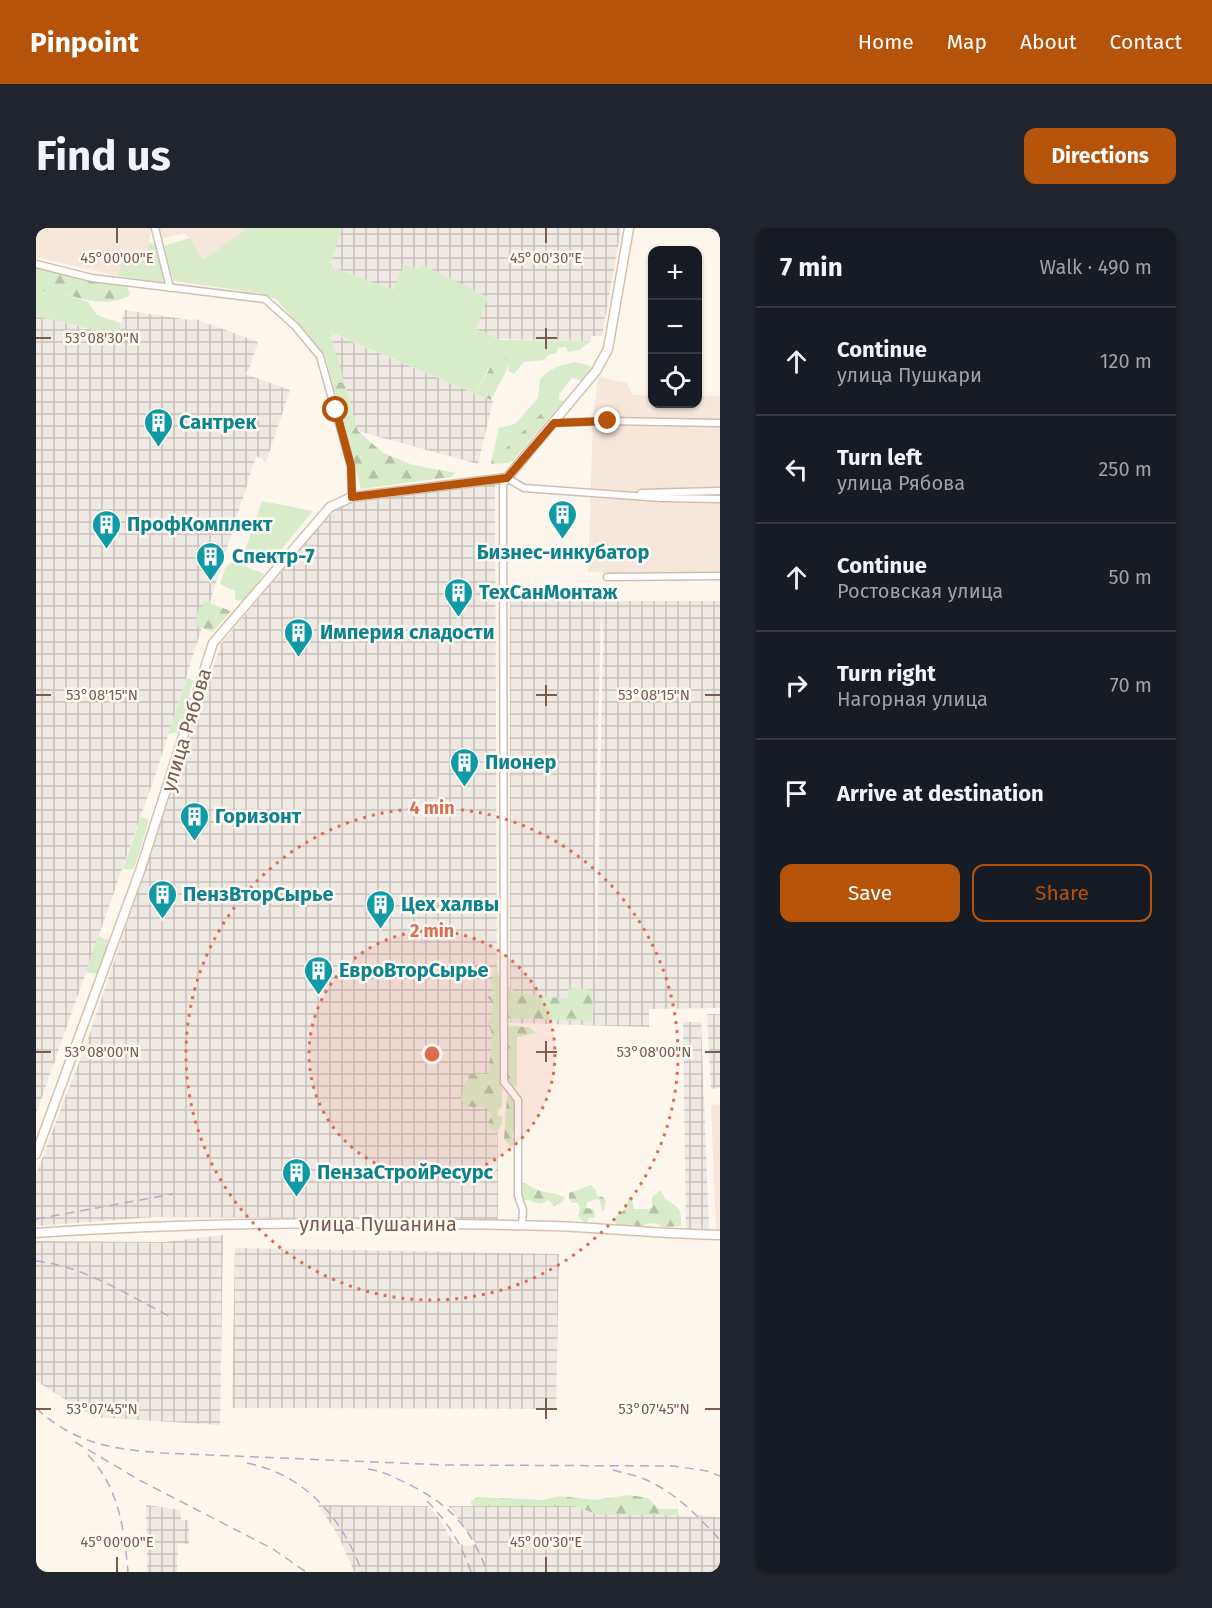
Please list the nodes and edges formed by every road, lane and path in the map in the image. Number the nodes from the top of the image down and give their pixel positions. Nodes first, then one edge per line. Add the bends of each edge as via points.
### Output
1 (154, 228) edge
2 (629, 228) edge
3 (36, 264) edge
4 (170, 288) junction
5 (554, 423) junction
6 (720, 423) edge
7 (507, 478) junction
8 (720, 491) edge
9 (617, 494) junction
10 (352, 497) junction
11 (720, 499) edge
12 (720, 576) edge
13 (607, 577) dead end
14 (36, 1154) edge
15 (522, 1226) junction
16 (36, 1233) edge
17 (720, 1235) edge

1 - 4 street
2 - 5 street via 608,349 596,371
3 - 4 street via 92,278
4 - 10 street via 265,299 295,326 320,356 351,466
5 - 6 street
5 - 7 street
7 - 9 street via 524,488
7 - 10 street, улица Рябова
7 - 15 street via 503,486 504,1082 518,1100 518,1195 523,1210
8 - 9 street
9 - 11 street
10 - 14 street, улица Рябова via 330,507 213,643 140,871
12 - 13 street
15 - 16 street, улица Пушанина via 208,1224
15 - 17 street, улица Пушанина

